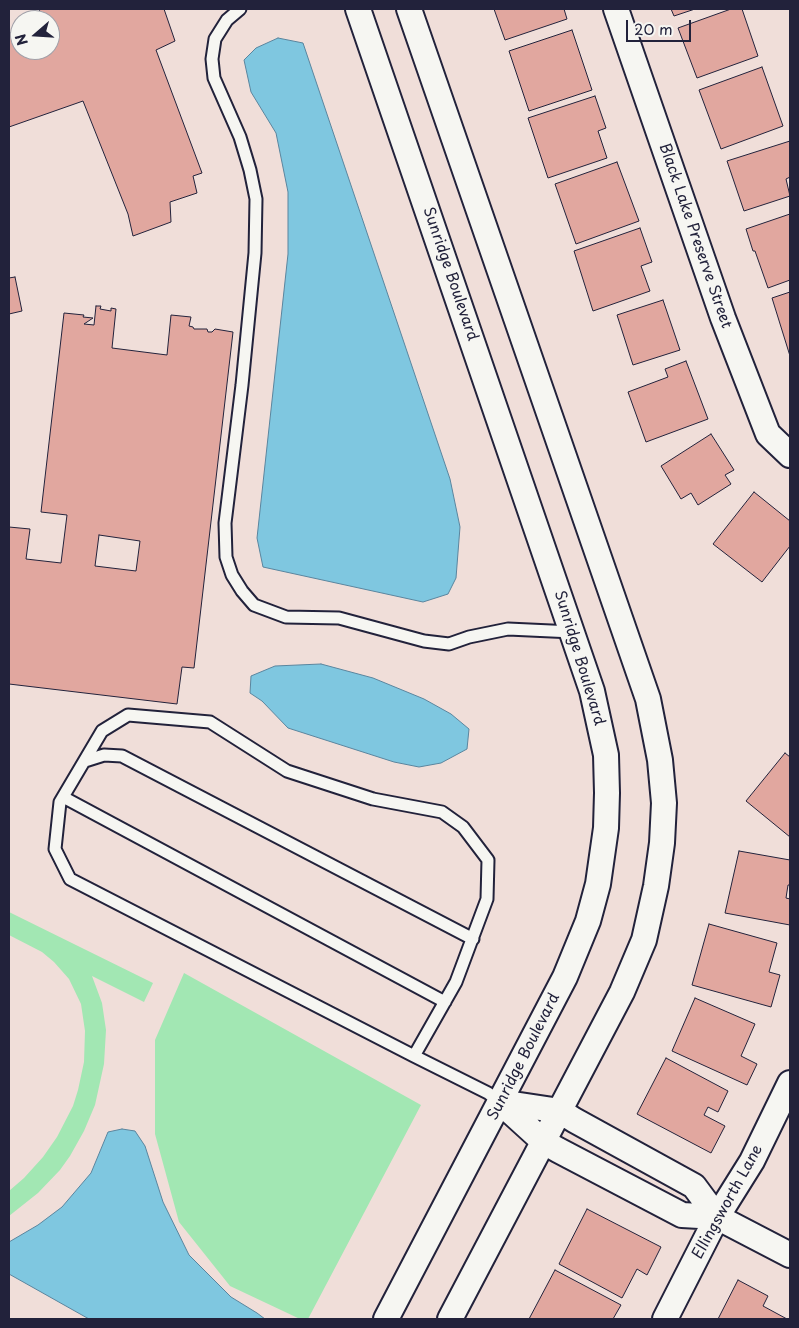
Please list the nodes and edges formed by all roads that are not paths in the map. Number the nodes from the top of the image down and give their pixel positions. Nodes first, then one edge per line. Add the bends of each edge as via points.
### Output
1 (240, 9) edge
2 (358, 9) edge
3 (396, 9) edge
4 (409, 9) edge
5 (616, 9) edge
6 (416, 32) junction
7 (790, 455) edge
8 (573, 632) junction
9 (85, 760) junction
10 (63, 797) junction
11 (473, 939) junction
12 (444, 1002) junction
13 (414, 1056) junction
14 (790, 1084) edge
15 (500, 1102) junction
16 (560, 1111) junction
17 (544, 1142) junction
18 (636, 1155) junction
19 (622, 1184) junction
20 (717, 1217) junction
21 (790, 1255) edge
22 (386, 1319) edge
23 (450, 1319) edge
24 (665, 1319) edge

1 - 8 lane via 227,20 215,39 212,59 214,78 240,137 256,199 253,272 225,523 226,557 232,575 254,605 286,617 339,618 424,642 450,644 508,629
2 - 8 street, Sunridge Boulevard
3 - 6 lane
4 - 6 street
5 - 7 street, Black Lake Preserve Street via 722,318 768,434
6 - 16 street via 635,658 648,699 660,760 664,803 662,844 644,940 622,992
8 - 15 street, Sunridge Boulevard via 592,691 606,755 604,846 588,921 565,977
9 - 10 lane
9 - 11 lane via 104,755 122,756
9 - 11 lane via 102,731 128,715 210,722 287,771 372,799 442,812 463,827 488,860 488,899
10 - 12 lane
10 - 13 lane via 55,849 70,879
11 - 12 lane via 456,982
12 - 13 lane
13 - 15 lane
14 - 20 street, Ellingsworth Lane via 752,1161
15 - 16 street
15 - 17 street
15 - 22 street, Sunridge Boulevard
16 - 17 street
16 - 18 street
17 - 19 street
17 - 23 street
18 - 19 street
18 - 20 street via 694,1186
19 - 20 street via 682,1215
20 - 21 street
20 - 24 street, Ellingsworth Lane

